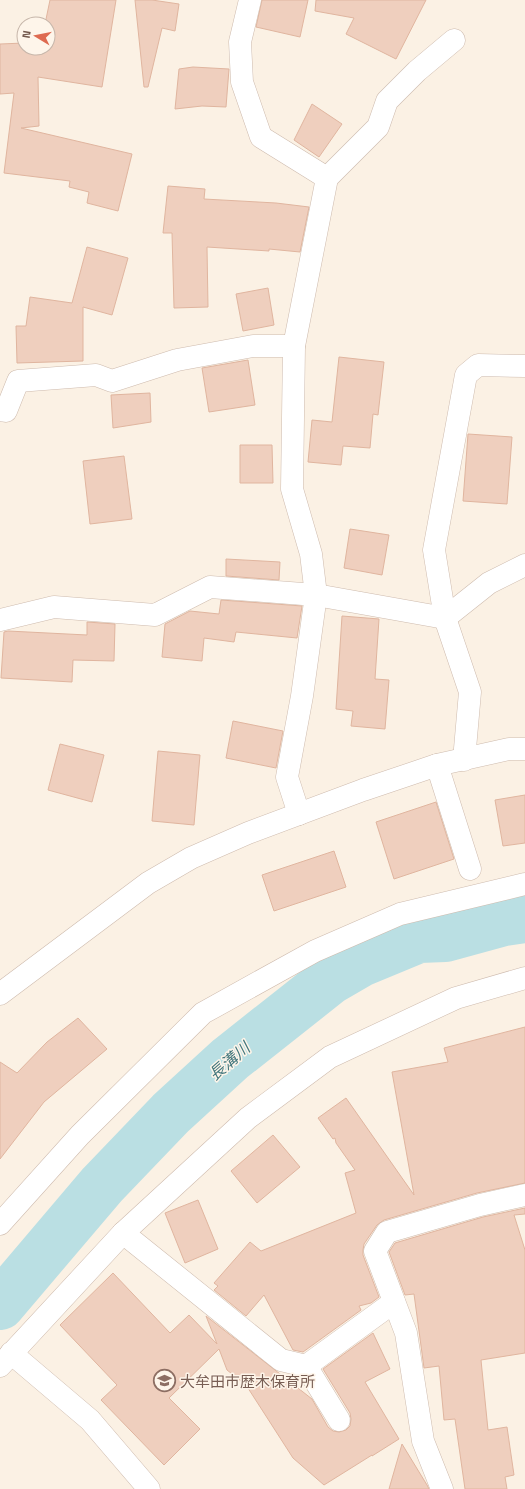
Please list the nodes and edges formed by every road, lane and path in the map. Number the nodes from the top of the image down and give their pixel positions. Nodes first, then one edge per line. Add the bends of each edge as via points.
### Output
1 (250, 0) edge
2 (454, 40) dead end
3 (326, 178) junction
4 (294, 346) junction
5 (525, 366) edge
6 (0, 410) edge
7 (525, 565) edge
8 (316, 595) junction
9 (445, 618) junction
10 (0, 620) edge
11 (525, 748) edge
12 (464, 760) junction
13 (437, 765) junction
14 (299, 814) junction
15 (470, 869) dead end
16 (525, 884) edge
17 (525, 978) edge
18 (0, 994) edge
19 (525, 1195) edge
20 (0, 1224) edge
21 (123, 1233) junction
22 (394, 1302) junction
23 (5, 1360) edge
24 (306, 1366) junction
25 (339, 1420) dead end
26 (149, 1489) edge
27 (442, 1489) edge

1 - 3 street via 240,42 242,82 261,137
2 - 3 street via 387,101 378,127
3 - 4 street
4 - 6 street via 254,346 177,360 112,381 96,375 18,380 6,411
4 - 8 street via 292,489 311,554
5 - 9 street via 478,365 466,375 434,550
7 - 9 street via 489,582
8 - 9 street
8 - 10 street via 210,587 155,615 54,607
8 - 14 street via 302,696 287,777
9 - 12 street via 470,692
11 - 12 street via 509,749
12 - 13 street
13 - 14 street
13 - 15 street
14 - 18 street via 191,858 148,882
16 - 20 street via 400,914 315,951 202,1013 80,1134
17 - 21 street via 456,998 330,1057 248,1118
19 - 22 street via 387,1232 375,1251
21 - 23 street
21 - 24 street via 281,1360
22 - 24 street
22 - 27 street via 406,1333 423,1441
23 - 26 street via 90,1420
24 - 25 street

